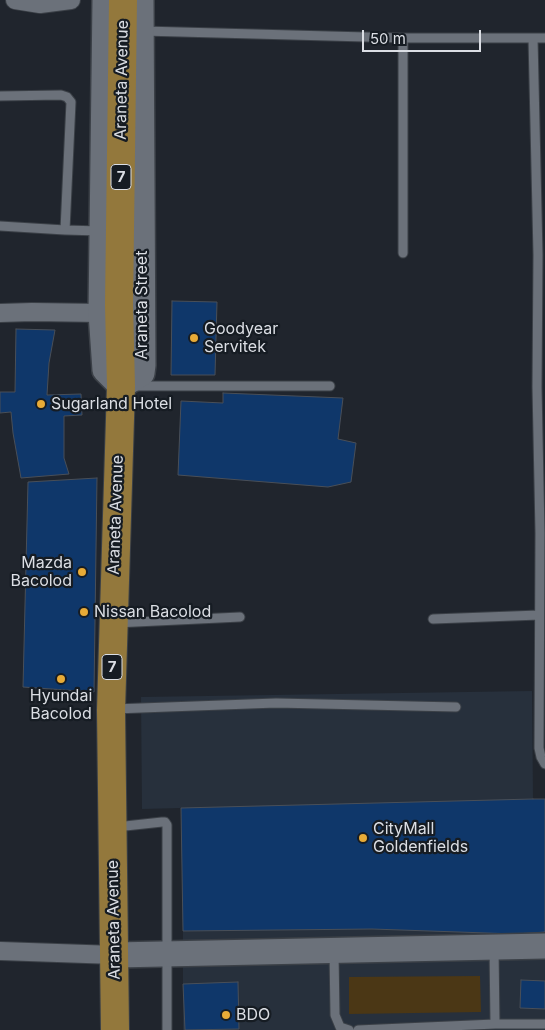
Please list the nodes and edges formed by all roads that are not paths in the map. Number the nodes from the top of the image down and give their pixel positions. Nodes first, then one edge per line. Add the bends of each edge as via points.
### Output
1 (15, 0) edge
2 (71, 0) edge
3 (105, 0) edge
4 (123, 0) edge
5 (141, 0) edge
6 (141, 31) junction
7 (403, 38) junction
8 (533, 38) junction
9 (545, 38) edge
10 (0, 96) edge
11 (0, 226) edge
12 (65, 230) junction
13 (102, 231) junction
14 (404, 254) dead end
15 (0, 313) edge
16 (101, 313) junction
17 (120, 386) junction
18 (330, 386) dead end
19 (541, 387) edge
20 (542, 533) edge
21 (538, 615) junction
22 (240, 617) dead end
23 (433, 618) dead end
24 (113, 623) junction
25 (456, 707) dead end
26 (111, 710) junction
27 (545, 764) edge
28 (112, 827) junction
29 (545, 946) edge
30 (494, 947) junction
31 (0, 950) edge
32 (335, 951) junction
33 (167, 954) junction
34 (115, 955) junction
35 (495, 1024) junction
36 (545, 1024) edge
37 (115, 1030) edge
38 (167, 1030) edge
39 (349, 1030) edge
40 (358, 1030) edge

1 - 2 street via 40,4
3 - 13 main road, 7
4 - 17 main road, Araneta Avenue / 7
5 - 6 main road, Araneta Street / 7
6 - 7 lane
6 - 17 main road, Araneta Street / 7 via 143,365 142,372
7 - 8 lane
7 - 14 lane
8 - 9 lane
8 - 19 lane
10 - 12 lane via 61,95 71,102
11 - 12 lane
12 - 13 lane
13 - 16 main road, 7
15 - 16 street
16 - 17 main road, 7 via 105,370
17 - 18 lane
17 - 24 main road, Araneta Avenue / 7
19 - 20 lane
20 - 21 lane
21 - 23 lane
21 - 27 lane via 539,748
22 - 24 lane
24 - 26 main road, Araneta Avenue / 7
25 - 26 lane via 276,703
26 - 28 main road, Araneta Avenue / 7
28 - 33 lane via 162,822 167,825
28 - 34 main road, Araneta Avenue / 7
29 - 30 main road
30 - 32 main road
30 - 35 lane
31 - 34 street
32 - 33 main road
32 - 39 lane via 336,1015 340,1027
33 - 34 main road
33 - 38 lane
34 - 37 main road, Araneta Avenue / 7
35 - 36 lane
35 - 40 lane

